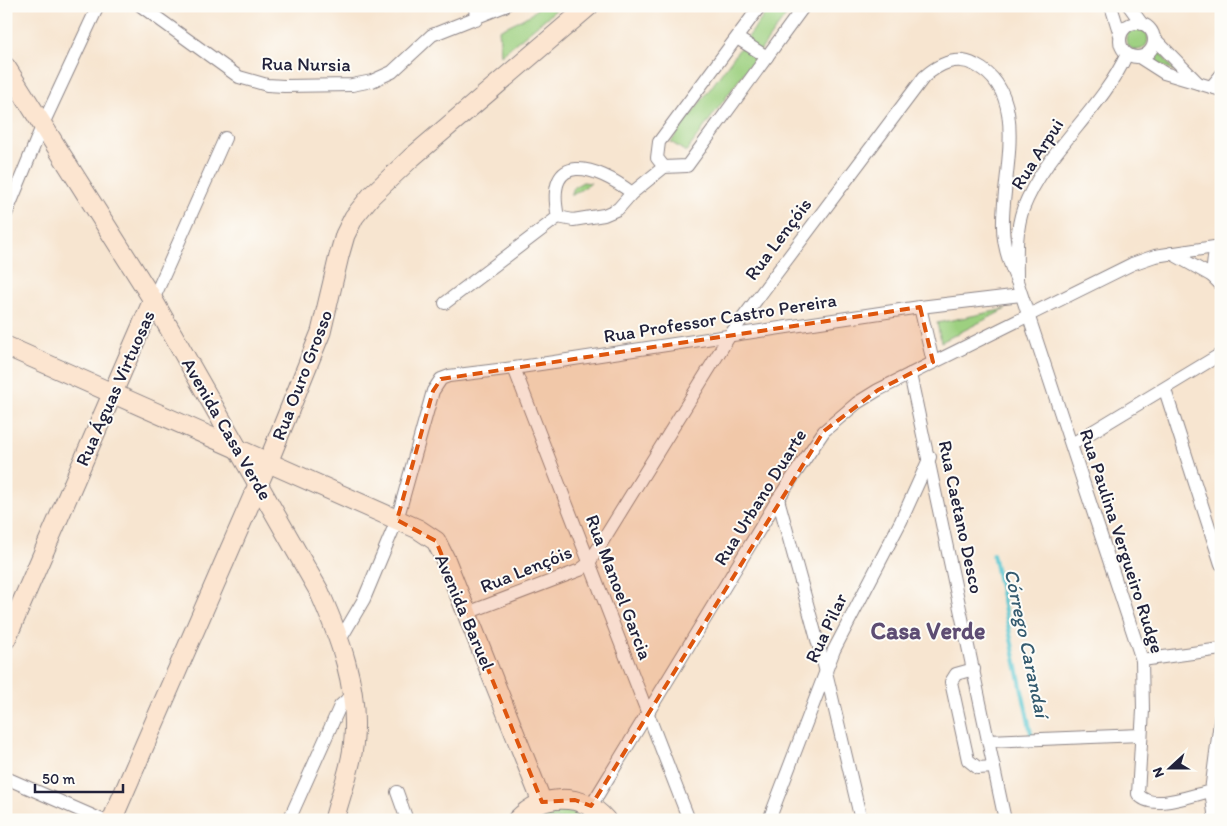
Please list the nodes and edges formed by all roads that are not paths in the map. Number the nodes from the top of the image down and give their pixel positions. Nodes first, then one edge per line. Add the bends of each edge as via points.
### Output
1 (98, 6) edge
2 (141, 6) edge
3 (476, 6) edge
4 (505, 6) edge
5 (589, 6) edge
6 (760, 6) edge
7 (804, 6) edge
8 (1111, 6) edge
9 (1129, 6) edge
10 (476, 20) junction
11 (1142, 24) junction
12 (1120, 35) junction
13 (736, 38) junction
14 (1154, 38) junction
15 (1133, 56) junction
16 (767, 57) junction
17 (6, 67) edge
18 (1221, 75) edge
19 (1198, 83) junction
20 (1216, 89) edge
21 (43, 124) junction
22 (225, 138) dead end
23 (664, 167) junction
24 (632, 193) junction
25 (6, 214) edge
26 (558, 217) junction
27 (1218, 247) edge
28 (1171, 253) junction
29 (1217, 280) edge
30 (1017, 281) junction
31 (1021, 295) junction
32 (153, 300) junction
33 (445, 302) dead end
34 (920, 307) junction
35 (1028, 316) junction
36 (730, 336) junction
37 (6, 346) edge
38 (1221, 354) edge
39 (933, 362) junction
40 (514, 368) junction
41 (910, 374) junction
42 (1165, 390) junction
43 (112, 392) junction
44 (1072, 444) junction
45 (238, 450) junction
46 (930, 457) junction
47 (267, 462) junction
48 (257, 483) junction
49 (778, 499) junction
50 (397, 520) junction
51 (589, 563) junction
52 (1221, 564) edge
53 (467, 612) junction
54 (6, 639) edge
55 (340, 640) junction
56 (1221, 649) edge
57 (1142, 660) junction
58 (974, 669) junction
59 (826, 672) junction
60 (352, 695) junction
61 (1221, 714) edge
62 (648, 715) junction
63 (1140, 735) junction
64 (989, 741) junction
65 (994, 767) junction
66 (6, 778) edge
67 (1211, 791) junction
68 (397, 792) dead end
69 (542, 802) junction
70 (591, 806) junction
71 (860, 816) edge
72 (102, 820) edge
73 (112, 820) edge
74 (289, 820) edge
75 (334, 820) edge
76 (407, 820) edge
77 (517, 820) edge
78 (606, 820) edge
79 (689, 820) edge
80 (769, 820) edge
81 (873, 820) edge
82 (1004, 820) edge
83 (1215, 820) edge

1 - 21 street
2 - 10 street, Rua Nursia via 239,77 284,86 352,85 372,81 392,72 432,35
3 - 10 street
4 - 10 street, Rua Nursia
5 - 47 street, Rua Ouro Grosso via 411,158 354,217 345,235 321,332
6 - 13 street
7 - 16 street
8 - 12 street
9 - 11 street
11 - 12 street via 1129,25
11 - 14 street
12 - 15 street via 1122,48
13 - 16 street
13 - 23 street via 660,142 658,158
14 - 15 street via 1150,51
14 - 19 street
15 - 19 street via 1164,73
15 - 30 street, Rua Arpui via 1045,169 1030,195 1019,227
16 - 23 street via 687,166
17 - 21 street, Avenida Casa Verde
18 - 20 street
19 - 20 street
21 - 25 street
21 - 32 street, Avenida Casa Verde
22 - 32 street, Rua Águas Virtuosas
23 - 24 street
24 - 26 street via 618,209 604,215 573,220
24 - 26 street via 603,174 580,168 568,171 558,180 556,188
26 - 33 street
27 - 28 street, Rua Urbano Duarte
27 - 29 street
28 - 29 street
28 - 35 street, Rua Urbano Duarte via 1125,267
30 - 31 street, Rua Arpui
30 - 36 street, Rua Lençóis via 1006,254 1002,226 1010,134 1008,108 998,86 983,69 966,61 949,61 924,77
31 - 34 street, Rua Professor Castro Pereira
31 - 35 street, Rua Arpui
32 - 43 street, Rua Águas Virtuosas
32 - 45 street, Avenida Casa Verde
34 - 36 street, Rua Professor Castro Pereira
34 - 39 street
35 - 39 street, Rua Urbano Duarte
35 - 44 street, Rua Paulina Vergueiro Rudge
36 - 40 street, Rua Professor Castro Pereira
36 - 51 street, Rua Lençóis
37 - 43 street, Avenida Baruel
38 - 42 street
39 - 41 street, Rua Urbano Duarte
40 - 50 street, Rua Professor Castro Pereira via 441,379 432,391
40 - 51 street, Rua Manoel Garcia
41 - 46 street, Rua Caetano Desco
41 - 49 street, Rua Urbano Duarte via 857,402 824,431
42 - 44 street
42 - 52 street
43 - 45 street, Avenida Baruel
43 - 54 street, Rua Águas Virtuosas
44 - 57 street, Rua Paulina Vergueiro Rudge
45 - 47 street, Avenida Baruel
45 - 48 street, Avenida Casa Verde
46 - 58 street, Rua Caetano Desco
46 - 59 street, Rua Pilar
47 - 48 street, Rua Ouro Grosso
47 - 50 street, Avenida Baruel
48 - 55 street, Avenida Casa Verde via 319,591
48 - 73 street, Rua Ouro Grosso
49 - 59 street
49 - 62 street, Rua Urbano Duarte
50 - 53 street, Avenida Baruel via 436,541
50 - 55 street via 364,598
51 - 53 street, Rua Lençóis via 573,573
51 - 62 street, Rua Manoel Garcia
53 - 69 street, Avenida Baruel
55 - 60 street, Avenida Casa Verde
56 - 57 street
57 - 63 street, Rua Paulina Vergueiro Rudge
58 - 64 street, Rua Caetano Desco
58 - 65 street via 956,674 951,682 968,760 978,768
59 - 71 street
59 - 80 street, Rua Pilar
60 - 74 street via 340,706
60 - 75 street, Avenida Casa Verde via 354,739
61 - 67 street
62 - 70 street, Rua Urbano Duarte
62 - 79 street, Rua Manoel Garcia
63 - 64 street
63 - 67 street, Rua Paulina Vergueiro Rudge via 1138,794 1142,800 1161,803
64 - 65 street, Rua Caetano Desco
65 - 82 street, Rua Caetano Desco
66 - 72 street
67 - 83 street
68 - 76 street
69 - 70 street via 575,800
69 - 77 street
70 - 78 street
71 - 81 street

